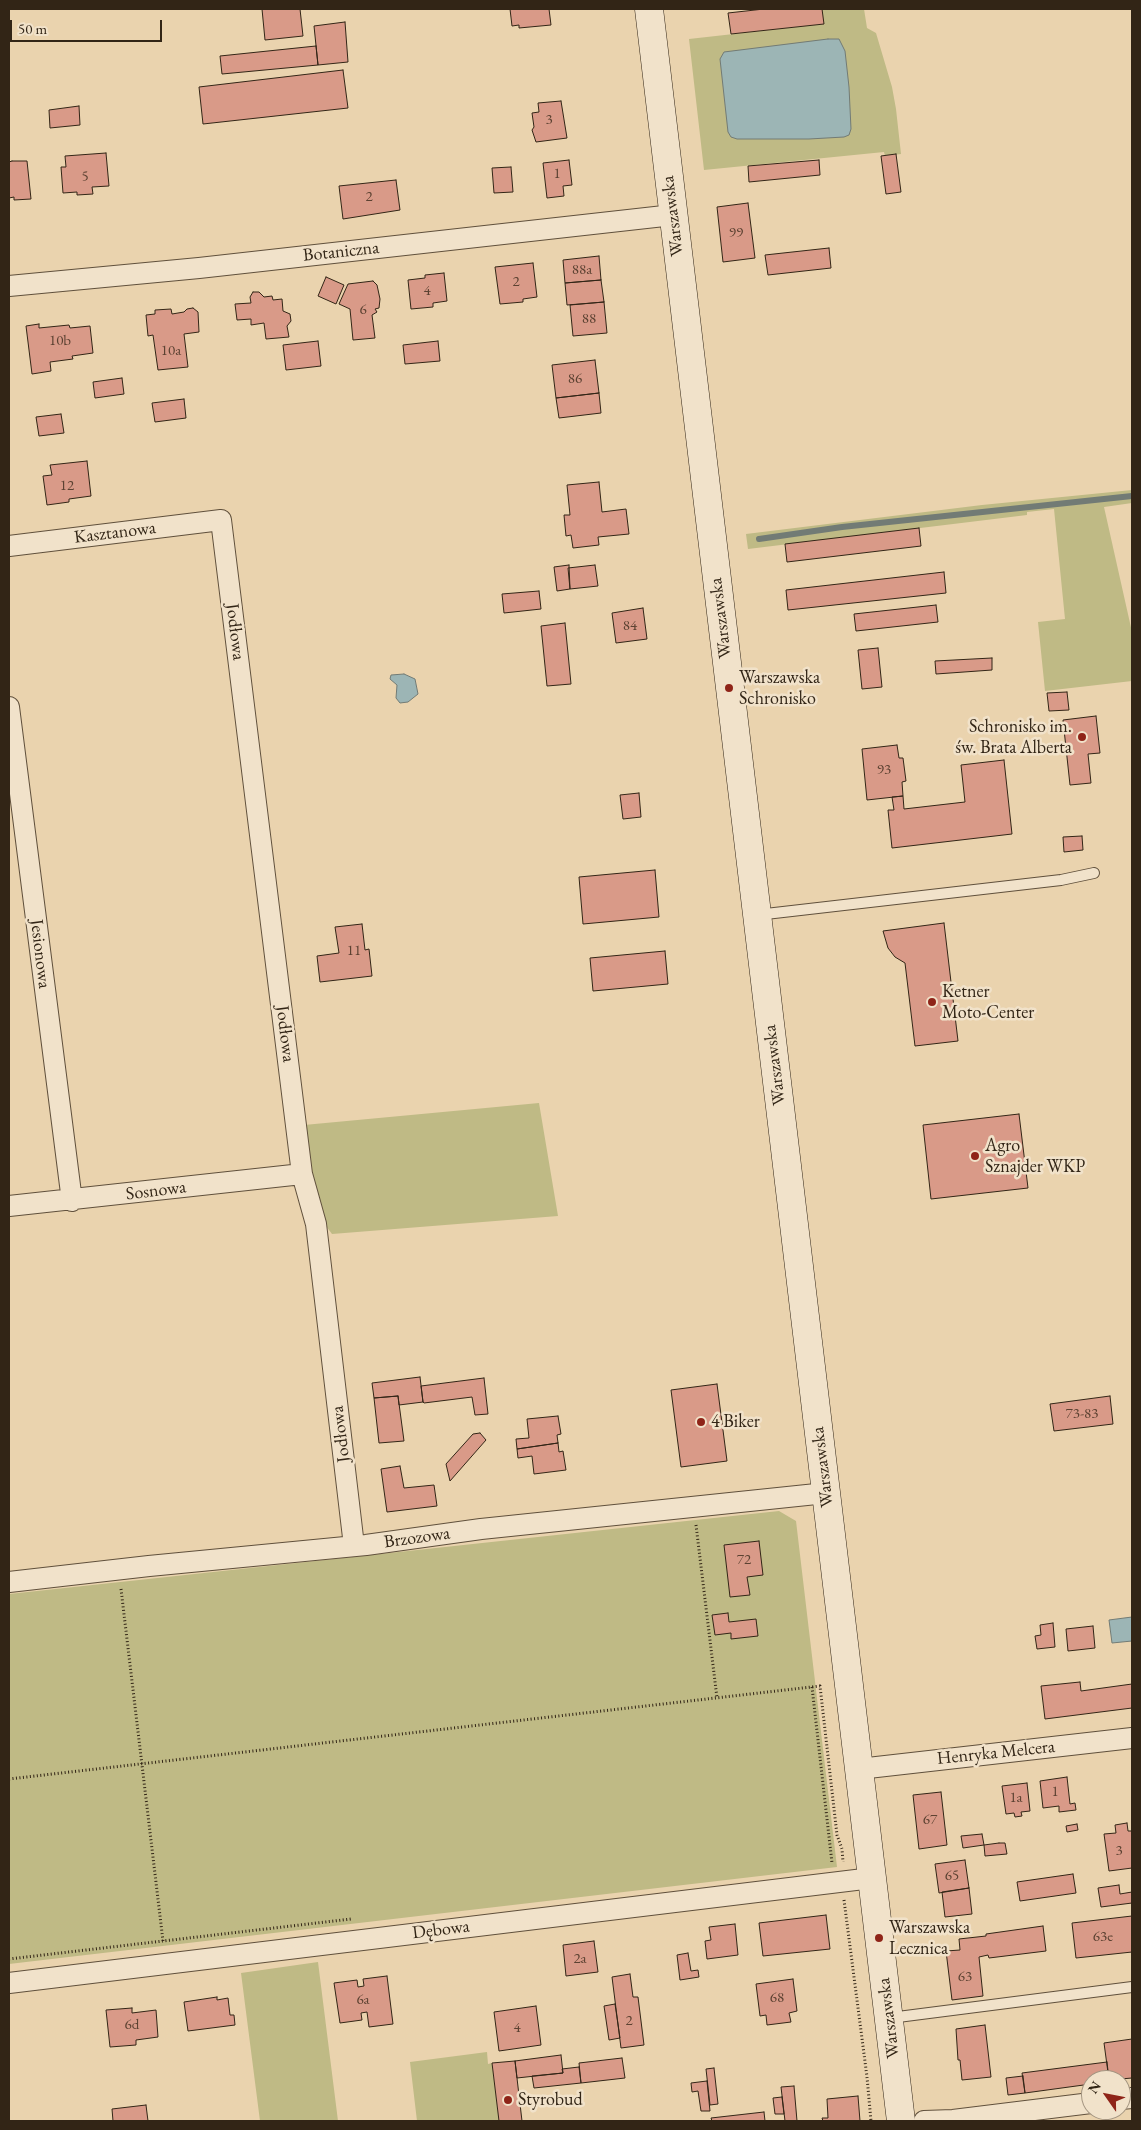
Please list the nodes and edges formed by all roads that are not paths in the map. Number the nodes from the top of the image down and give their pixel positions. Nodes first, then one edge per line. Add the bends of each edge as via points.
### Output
1 (649, 9) edge
2 (673, 215) junction
3 (9, 286) edge
4 (221, 520) joint
5 (9, 546) edge
6 (9, 707) edge
7 (17, 835) edge
8 (1094, 873) dead end
9 (756, 915) junction
10 (302, 1174) junction
11 (72, 1201) junction
12 (9, 1206) edge
13 (826, 1493) junction
14 (354, 1546) junction
15 (9, 1582) edge
16 (1132, 1738) edge
17 (859, 1769) junction
18 (872, 1878) junction
19 (9, 1983) edge
20 (1132, 1986) edge
21 (889, 2018) junction
22 (1081, 2104) edge
23 (901, 2121) edge
24 (924, 2121) edge
25 (944, 2121) edge

1 - 2 main road, Warszawska
2 - 3 street, Botaniczna
2 - 9 main road, Warszawska
4 - 5 street, Kasztanowa
4 - 10 street, Jodłowa
6 - 7 street, Jesionowa
7 - 11 street, Jesionowa
8 - 9 lane via 1061,880
9 - 13 main road, Warszawska
10 - 11 street, Sosnowa
10 - 14 street, Jodłowa via 316,1224
11 - 12 street, Sosnowa
13 - 14 street, Brzozowa via 481,1529
13 - 17 main road, Warszawska
14 - 15 street, Brzozowa
16 - 17 street, Henryka Melcera
17 - 18 main road, Warszawska
18 - 19 street, Dębowa
18 - 21 main road, Warszawska
20 - 21 lane
21 - 23 main road, Warszawska
22 - 25 street
24 - 25 street

